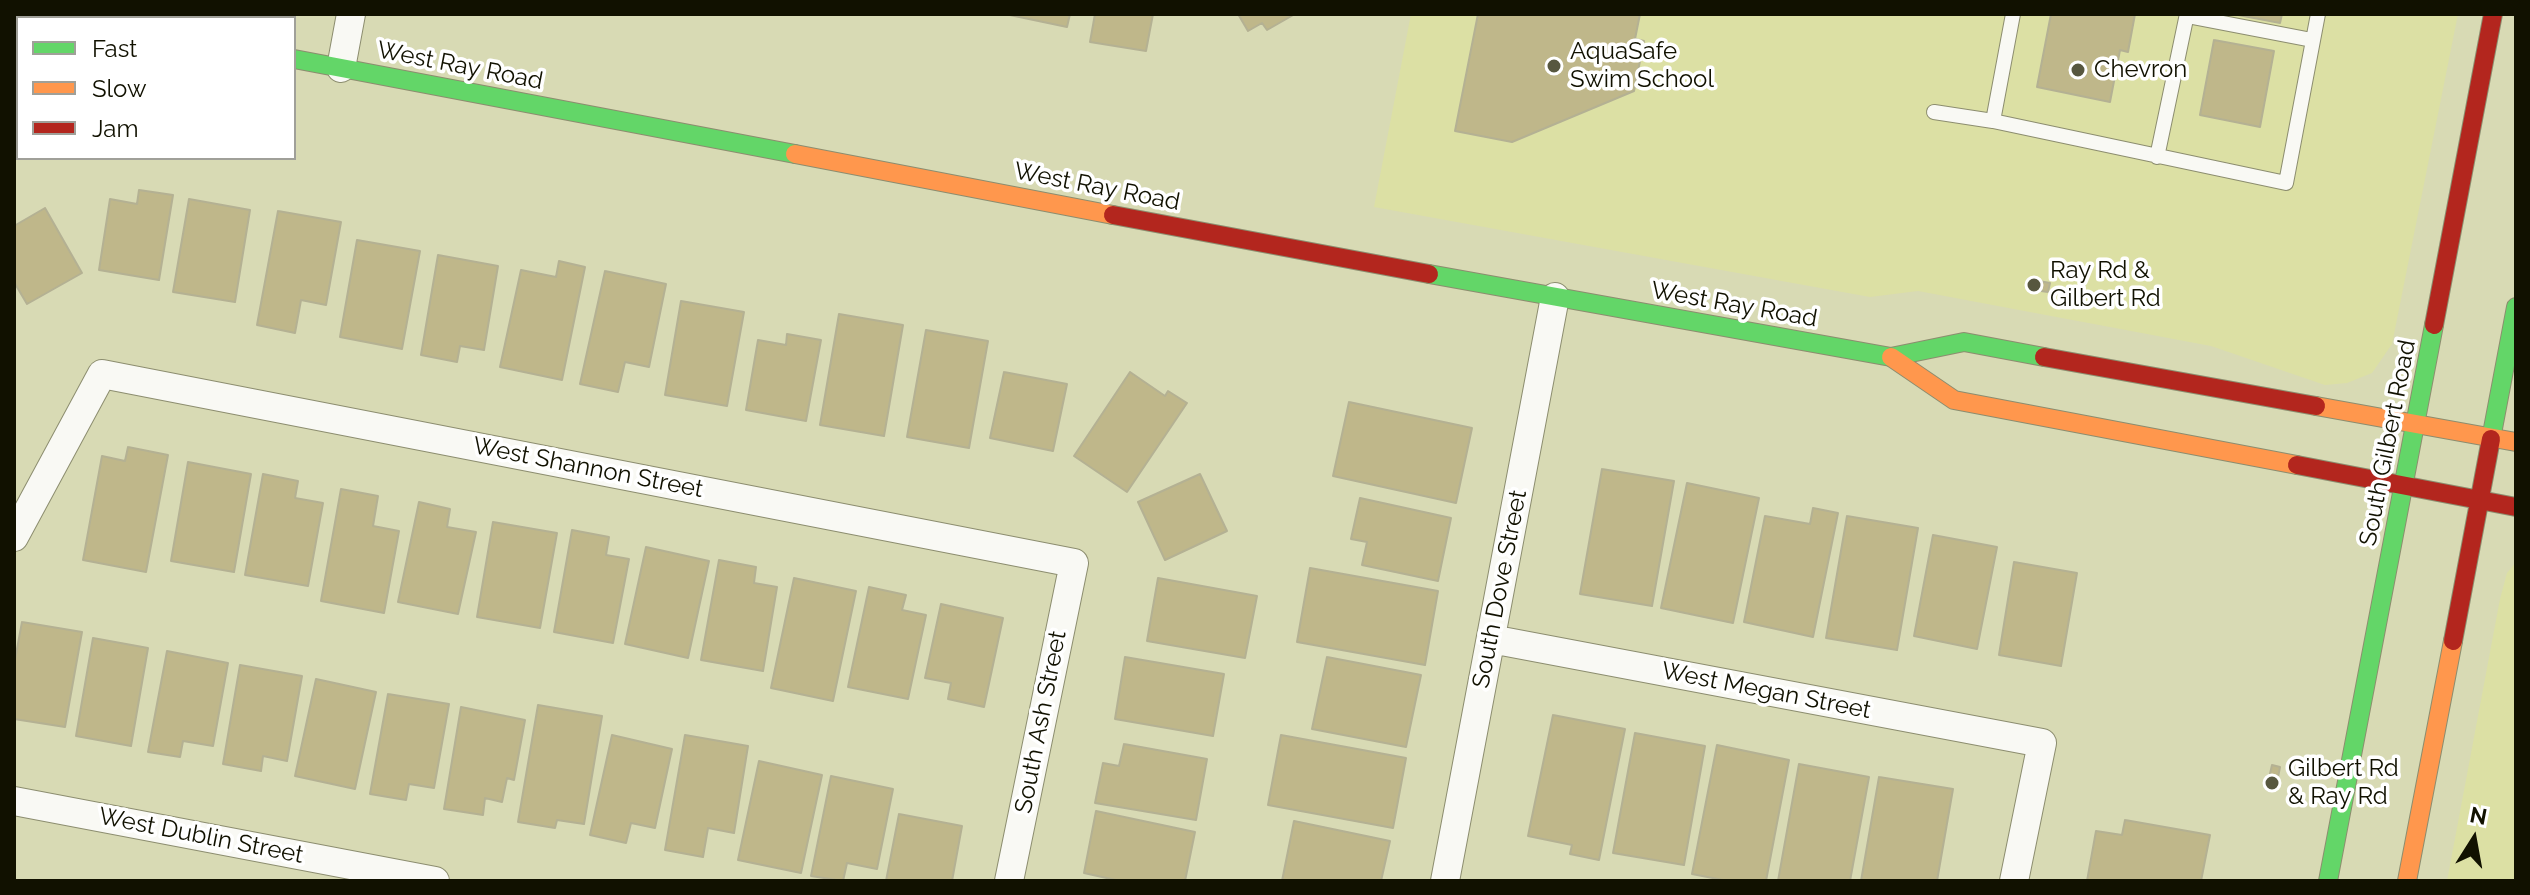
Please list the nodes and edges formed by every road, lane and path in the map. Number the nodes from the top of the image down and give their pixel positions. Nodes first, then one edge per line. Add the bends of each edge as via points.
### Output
1 (351, 14) edge
2 (2013, 14) edge
3 (2318, 14) edge
4 (2493, 14) edge
5 (2187, 15) edge
6 (2312, 40) junction
7 (296, 59) edge
8 (341, 68) junction
9 (1934, 112) dead end
10 (1993, 121) junction
11 (2157, 157) junction
12 (1555, 297) junction
13 (2516, 307) edge
14 (1891, 357) junction
15 (2416, 423) junction
16 (2491, 437) junction
17 (2516, 442) edge
18 (2404, 485) junction
19 (2478, 500) junction
20 (2516, 507) edge
21 (14, 537) edge
22 (1074, 563) joint
23 (1491, 639) junction
24 (14, 801) edge
25 (435, 881) edge
26 (1009, 881) edge
27 (1445, 881) edge
28 (2014, 881) edge
29 (2328, 881) edge
30 (2407, 881) edge

1 - 8 street
2 - 10 lane
3 - 6 lane
4 - 15 main road, South Gilbert Road
5 - 6 lane
5 - 11 lane
6 - 11 lane via 2286,183
7 - 8 main road, West Ray Road
8 - 12 main road, West Ray Road
9 - 10 lane
10 - 11 lane
12 - 14 main road, West Ray Road
12 - 23 street, South Dove Street
13 - 16 main road
14 - 15 main road, West Ray Road via 1964,342
14 - 18 main road, West Ray Road via 1954,400
15 - 16 main road, West Ray Road
15 - 18 main road, South Gilbert Road
16 - 17 main road, West Ray Road
16 - 19 main road
18 - 19 main road, West Ray Road
18 - 29 main road, South Gilbert Road
19 - 20 main road, West Ray Road
19 - 30 main road
21 - 22 street, West Shannon Street via 102,374
22 - 26 street, South Ash Street
23 - 27 street, South Dove Street
23 - 28 street, West Megan Street via 2042,743
24 - 25 street, West Dublin Street

